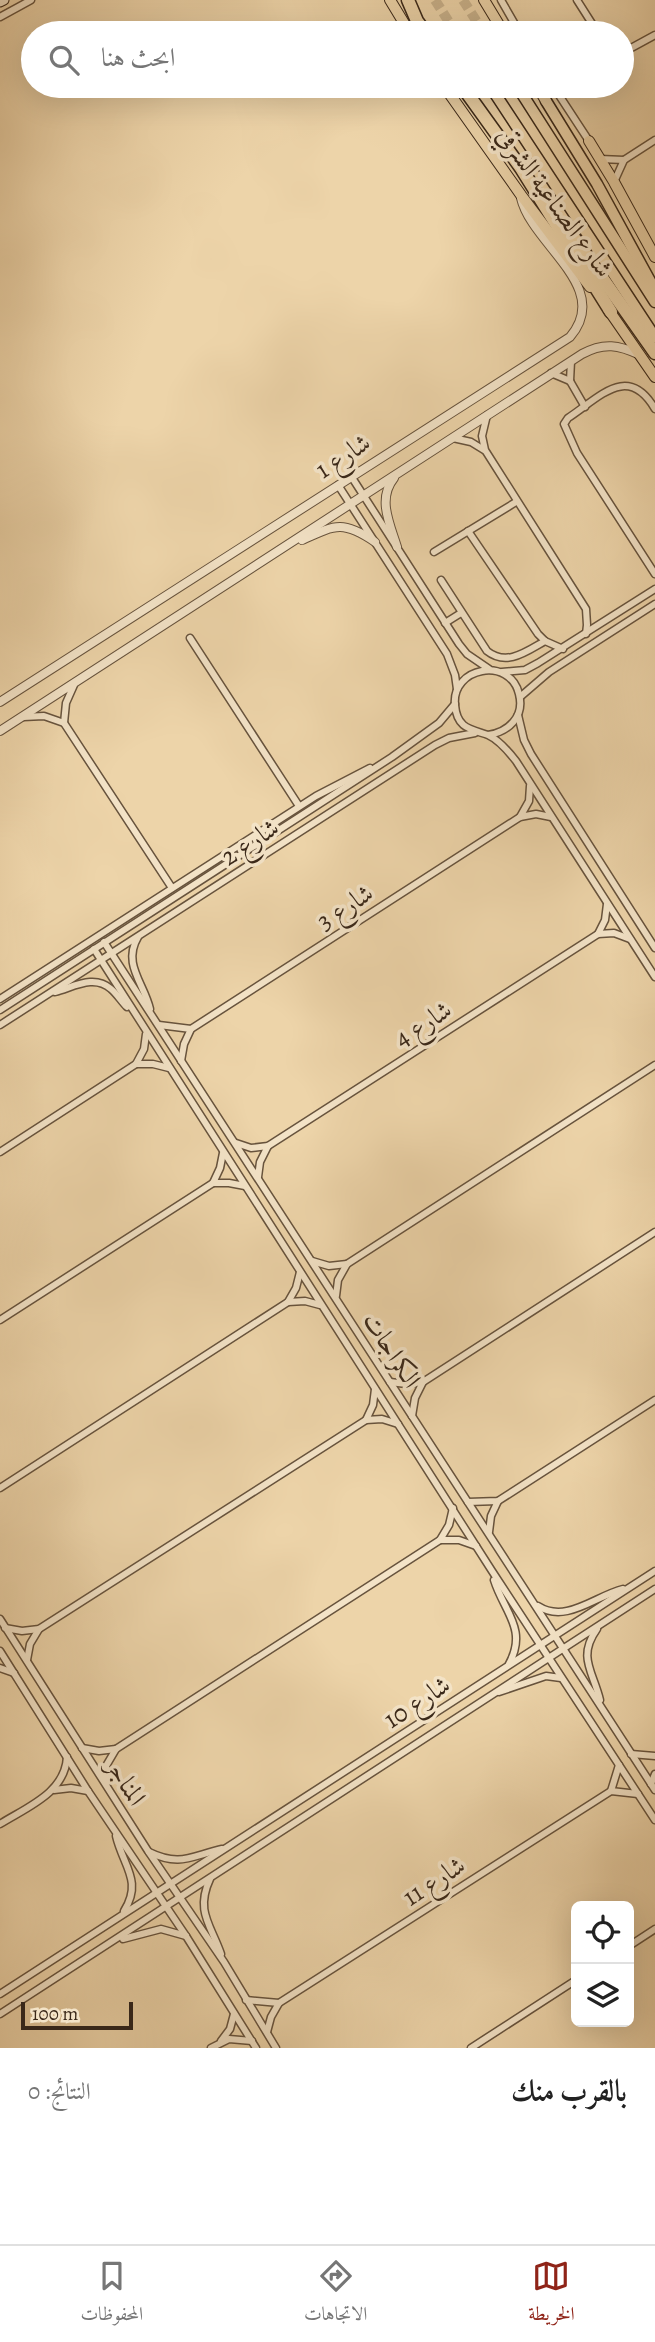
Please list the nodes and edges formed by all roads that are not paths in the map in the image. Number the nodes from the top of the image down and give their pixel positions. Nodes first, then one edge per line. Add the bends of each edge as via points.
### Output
1 (31, 0) edge
2 (390, 0) edge
3 (408, 0) edge
4 (484, 0) edge
5 (501, 0) edge
6 (577, 0) edge
7 (0, 17) edge
8 (403, 21) edge
9 (417, 21) edge
10 (497, 21) edge
11 (513, 21) edge
12 (590, 21) edge
13 (655, 35) edge
14 (634, 46) edge
15 (452, 98) edge
16 (470, 98) edge
17 (498, 98) edge
18 (525, 98) edge
19 (544, 98) edge
20 (561, 98) edge
21 (546, 101) joint
22 (655, 140) edge
23 (589, 141) joint
24 (600, 159) junction
25 (624, 160) junction
26 (520, 168) junction
27 (614, 182) junction
28 (521, 195) junction
29 (622, 197) junction
30 (624, 233) junction
31 (655, 257) edge
32 (655, 289) edge
33 (655, 302) edge
34 (611, 312) junction
35 (655, 337) edge
36 (655, 352) edge
37 (640, 355) junction
38 (571, 361) junction
39 (551, 373) junction
40 (655, 377) edge
41 (570, 381) junction
42 (585, 407) junction
43 (655, 409) edge
44 (488, 414) junction
45 (451, 438) junction
46 (485, 450) junction
47 (399, 472) junction
48 (351, 476) junction
49 (338, 485) junction
50 (363, 496) junction
51 (516, 502) junction
52 (350, 504) junction
53 (468, 531) junction
54 (375, 542) junction
55 (397, 547) junction
56 (277, 551) junction
57 (434, 552) dead end
58 (655, 557) edge
59 (647, 562) junction
60 (655, 574) edge
61 (441, 580) dead end
62 (655, 589) edge
63 (655, 604) edge
64 (461, 613) junction
65 (445, 623) junction
66 (586, 634) junction
67 (190, 638) dead end
68 (545, 641) junction
69 (563, 649) junction
70 (490, 670) junction
71 (501, 672) junction
72 (74, 684) junction
73 (457, 689) junction
74 (520, 697) junction
75 (0, 702) edge
76 (454, 704) junction
77 (518, 715) junction
78 (21, 717) junction
79 (64, 723) junction
80 (0, 731) edge
81 (475, 733) junction
82 (488, 735) junction
83 (384, 762) junction
84 (530, 783) junction
85 (299, 806) junction
86 (520, 817) junction
87 (552, 818) junction
88 (172, 888) junction
89 (607, 904) junction
90 (598, 934) junction
91 (139, 936) junction
92 (630, 939) junction
93 (104, 942) junction
94 (655, 948) edge
95 (94, 949) junction
96 (112, 954) junction
97 (102, 960) junction
98 (655, 977) edge
99 (50, 993) junction
100 (0, 999) edge
101 (0, 1010) edge
102 (134, 1013) junction
103 (151, 1014) junction
104 (0, 1025) edge
105 (158, 1025) junction
106 (191, 1029) junction
107 (146, 1032) junction
108 (181, 1061) junction
109 (136, 1064) junction
110 (655, 1065) edge
111 (169, 1069) junction
112 (234, 1142) junction
113 (268, 1146) junction
114 (223, 1151) junction
115 (0, 1152) edge
116 (258, 1179) junction
117 (213, 1183) junction
118 (245, 1186) junction
119 (655, 1232) edge
120 (312, 1261) junction
121 (348, 1264) junction
122 (300, 1272) junction
123 (336, 1298) junction
124 (288, 1302) junction
125 (322, 1306) junction
126 (0, 1320) edge
127 (390, 1382) junction
128 (422, 1382) junction
129 (375, 1389) junction
130 (655, 1400) edge
131 (412, 1416) junction
132 (366, 1420) junction
133 (398, 1423) junction
134 (0, 1488) edge
135 (498, 1501) junction
136 (468, 1502) junction
137 (453, 1508) junction
138 (488, 1533) junction
139 (440, 1540) junction
140 (477, 1547) junction
141 (492, 1571) junction
142 (655, 1571) edge
143 (628, 1588) junction
144 (655, 1589) edge
145 (534, 1604) junction
146 (0, 1619) edge
147 (600, 1624) junction
148 (5, 1628) junction
149 (39, 1629) junction
150 (555, 1636) junction
151 (540, 1646) junction
152 (564, 1648) junction
153 (0, 1651) edge
154 (548, 1658) junction
155 (27, 1661) junction
156 (507, 1666) junction
157 (0, 1668) edge
158 (14, 1673) junction
159 (561, 1678) junction
160 (494, 1693) junction
161 (601, 1705) junction
162 (82, 1748) junction
163 (116, 1749) junction
164 (631, 1754) junction
165 (67, 1755) junction
166 (655, 1756) edge
167 (619, 1765) junction
168 (655, 1774) edge
169 (106, 1785) junction
170 (653, 1787) edge
171 (54, 1790) junction
172 (88, 1791) junction
173 (611, 1791) junction
174 (638, 1794) junction
175 (655, 1820) edge
176 (0, 1824) edge
177 (115, 1831) junction
178 (227, 1848) junction
179 (148, 1851) junction
180 (210, 1877) junction
181 (170, 1884) junction
182 (156, 1893) junction
183 (180, 1898) junction
184 (166, 1907) junction
185 (122, 1915) junction
186 (655, 1929) edge
187 (186, 1936) junction
188 (111, 1943) junction
189 (634, 1943) edge
190 (224, 1962) junction
191 (571, 1983) edge
192 (0, 1994) edge
193 (245, 2000) junction
194 (279, 2003) junction
195 (0, 2014) edge
196 (234, 2014) junction
197 (267, 2033) junction
198 (221, 2041) junction
199 (252, 2041) junction
200 (211, 2048) edge
201 (256, 2048) edge
202 (276, 2048) edge
203 (471, 2048) edge

1 - 7 street
2 - 8 main road
3 - 9 highway
4 - 10 main road
5 - 11 street
6 - 12 street
13 - 14 street
15 - 28 main road, شارع الصناعية الشرقي
16 - 26 highway
17 - 35 highway
18 - 33 highway
19 - 21 main road, شارع الصناعية الشرقي
20 - 23 street, شارع الصناعية الشرقي
21 - 30 highway
22 - 25 street
23 - 24 main road, شارع الصناعية الشرقي
24 - 25 street
24 - 27 main road, شارع الصناعية الشرقي
25 - 27 street
26 - 34 highway
26 - 36 highway
27 - 29 main road, شارع الصناعية الشرقي
28 - 34 main road, شارع الصناعية الشرقي
28 - 48 street, شارع 1 via 528,215 582,294 580,324 563,342
29 - 30 main road
29 - 31 main road, شارع الصناعية الشرقي
30 - 32 highway
34 - 37 main road, شارع الصناعية الشرقي
37 - 38 street, شارع 1 via 607,345
37 - 40 main road, شارع الصناعية الشرقي
38 - 39 street, شارع 1
38 - 41 street
39 - 41 street
39 - 44 street, شارع 1
41 - 42 street
42 - 43 street via 625,384 641,390
42 - 59 street via 566,419 566,429
44 - 45 street, شارع 1
44 - 46 street via 482,428
45 - 46 street
45 - 47 street, شارع 1
46 - 51 street
47 - 50 street, شارع 1
47 - 55 street via 385,496
48 - 49 street, شارع 1
48 - 50 street
49 - 52 street
49 - 75 street, شارع 1
50 - 52 street, شارع 1
50 - 55 street
51 - 53 street
51 - 66 street via 586,609
52 - 54 street
52 - 56 street, شارع 1
53 - 57 street
53 - 68 street
54 - 56 street via 354,528 336,526
54 - 73 street via 447,654
55 - 65 street
56 - 72 street, شارع 1
58 - 59 street
59 - 60 street
61 - 64 street
62 - 66 street
63 - 74 street via 549,672
64 - 65 street
64 - 68 street via 492,655 513,658
65 - 70 street via 467,654
66 - 69 street
67 - 85 street
68 - 69 street
69 - 71 street via 526,670
70 - 71 street
70 - 73 street via 471,674
71 - 74 street via 514,682
72 - 78 street, شارع 1
72 - 79 street
73 - 76 street
74 - 77 street
76 - 81 street via 460,721
76 - 83 street, شارع 2 via 439,723
77 - 82 street via 506,730
77 - 94 street via 531,754
78 - 79 street via 44,716
78 - 80 street, شارع 1
79 - 88 street
81 - 82 street
81 - 91 street, شارع 2 via 435,745
82 - 84 street via 516,761
83 - 85 street, شارع 2
83 - 93 street, شارع 2
84 - 86 street via 529,801
84 - 87 street
85 - 88 street, شارع 2
86 - 87 street
86 - 106 street, شارع 3
87 - 89 street
88 - 100 street, شارع 2
89 - 90 street
89 - 92 street
90 - 92 street
90 - 113 street, شارع 4
91 - 96 street, شارع 2
91 - 103 street, الكراجات via 132,961
92 - 98 street
93 - 95 street, شارع 2
93 - 96 street, الكراجات
95 - 97 street, الكراجات
95 - 101 street, شارع 2
96 - 97 street, شارع 2
96 - 103 street, الكراجات
97 - 99 street, شارع 2
97 - 102 street, الكراجات
99 - 102 street, شارع 2 via 87,982 102,983
99 - 104 street, شارع 2
102 - 107 street, الكراجات
103 - 105 street, الكراجات
105 - 106 street
105 - 108 street, الكراجات
106 - 108 street
107 - 109 street
107 - 111 street, الكراجات
108 - 112 street, الكراجات
109 - 111 street
109 - 115 street
110 - 121 street
111 - 114 street, الكراجات
112 - 113 street via 251,1148
112 - 116 street, الكراجات
113 - 116 street
114 - 117 street
114 - 118 street, الكراجات
116 - 120 street, الكراجات
117 - 118 street
117 - 126 street
118 - 122 street, الكراجات
119 - 128 street
120 - 121 street via 329,1266
120 - 123 street, الكراجات
121 - 123 street via 338,1280
122 - 124 street
122 - 125 street, الكراجات
123 - 127 street, الكراجات
124 - 125 street
124 - 134 street
125 - 129 street, الكراجات
127 - 128 street
127 - 131 street, الكراجات
128 - 131 street
129 - 132 street
129 - 133 street, الكراجات
130 - 135 street
131 - 136 street, الكراجات
132 - 133 street
132 - 149 street
133 - 137 street, الكراجات
135 - 136 street
135 - 138 street
136 - 138 street, الكراجات
137 - 139 street
137 - 140 street, الكراجات
138 - 145 street, الكراجات
139 - 140 street via 459,1540
139 - 163 street
140 - 141 street, الكراجات
141 - 151 street, الكراجات
141 - 156 street, الكراجات via 517,1632 517,1646
142 - 143 street, شارع 10
143 - 145 street, شارع 10 via 570,1611 552,1612
143 - 150 street, شارع 10
144 - 147 street, شارع 10
145 - 150 street, الكراجات
146 - 148 street, المناجر
147 - 152 street, شارع 10
147 - 161 street, الكراجات via 586,1658
148 - 149 street
148 - 155 street, المناجر
149 - 155 street
150 - 151 street, شارع 10
150 - 152 street, الكراجات
151 - 154 street, الكراجات
151 - 156 street, شارع 10
152 - 154 street, شارع 10
152 - 161 street, الكراجات
153 - 158 street, المناجر
154 - 159 street, الكراجات
154 - 160 street, شارع 10
155 - 162 street, المناجر
156 - 178 street, شارع 10
157 - 158 street
158 - 165 street, المناجر
159 - 160 street, شارع 10 via 546,1676
159 - 167 street, الكراجات
160 - 180 street, شارع 10
161 - 164 street, الكراجات
162 - 163 street
162 - 169 street, المناجر
163 - 169 street via 107,1766
164 - 166 street
164 - 170 street, الكراجات
165 - 171 street via 64,1775
165 - 172 street, المناجر
167 - 173 street
167 - 174 street, الكراجات
168 - 170 street
169 - 179 street, المناجر
171 - 172 street
171 - 176 street
172 - 177 street, المناجر
173 - 174 street
173 - 194 street, شارع 11
174 - 175 street, الكراجات
177 - 182 street, المناجر
177 - 185 street, المناجر via 133,1885
178 - 179 street, شارع 10 via 178,1861
178 - 181 street, شارع 10
179 - 181 street, المناجر
180 - 183 street, شارع 10
180 - 190 street, المناجر via 204,1912
181 - 182 street, شارع 10
181 - 183 street, المناجر
182 - 184 street, المناجر
182 - 185 street, شارع 10
183 - 184 street, شارع 10
183 - 190 street, المناجر
184 - 187 street, المناجر
184 - 188 street, شارع 10
185 - 192 street, شارع 10
186 - 189 street
187 - 188 street, شارع 10 via 152,1930
187 - 196 street, المناجر
188 - 195 street, شارع 10
190 - 193 street, المناجر
191 - 203 street
193 - 194 street
193 - 197 street, المناجر
194 - 197 street
196 - 198 street
196 - 199 street, المناجر
197 - 202 street, المناجر
198 - 199 street
198 - 200 street
199 - 201 street, المناجر

